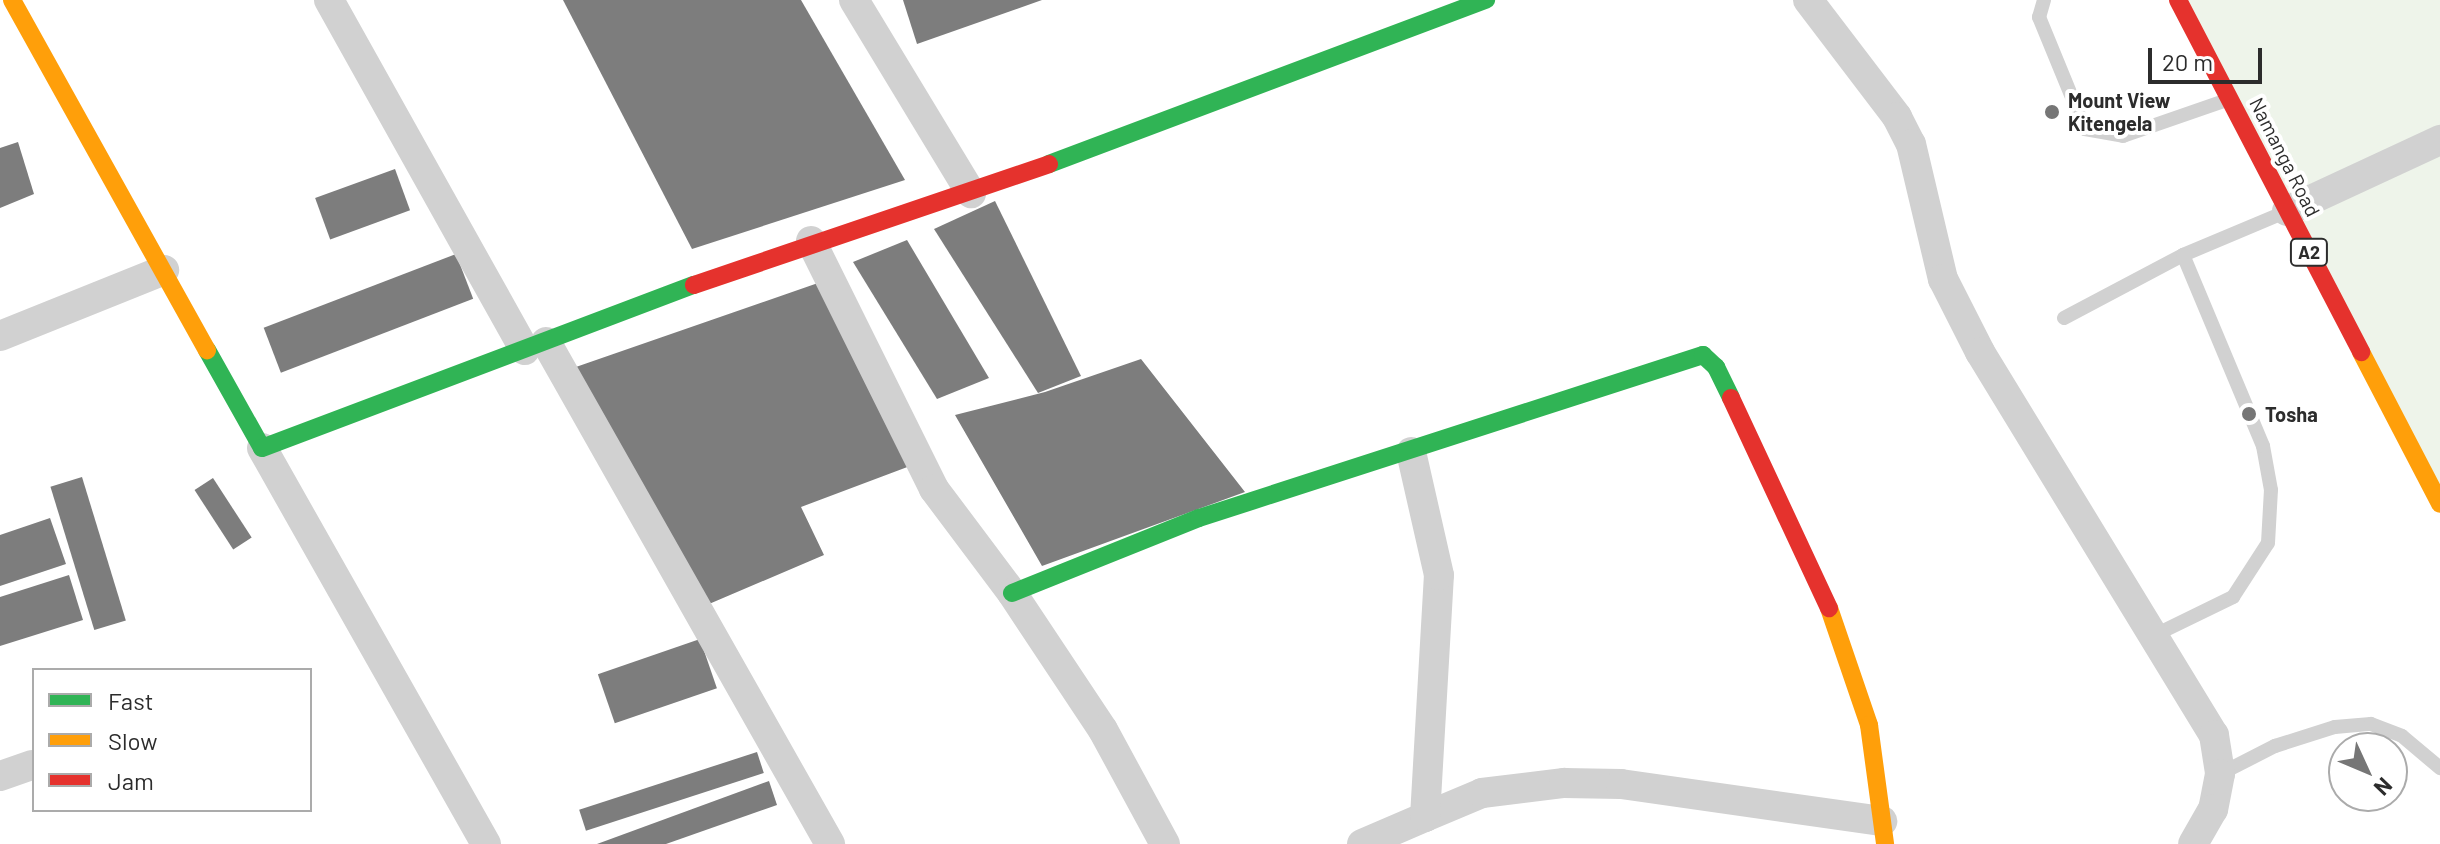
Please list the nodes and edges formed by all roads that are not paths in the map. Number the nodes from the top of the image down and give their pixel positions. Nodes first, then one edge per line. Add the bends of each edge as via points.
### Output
1 (12, 0) edge
2 (329, 0) edge
3 (854, 0) edge
4 (1486, 0) edge
5 (1808, 0) edge
6 (2044, 0) edge
7 (2178, 0) edge
8 (1434, 9) edge
9 (2231, 99) junction
10 (2440, 140) edge
11 (971, 193) junction
12 (2287, 211) junction
13 (811, 241) junction
14 (2183, 255) junction
15 (164, 270) junction
16 (2064, 318) dead end
17 (0, 336) edge
18 (536, 346) junction
19 (262, 448) junction
20 (1411, 452) junction
21 (2440, 504) edge
22 (1012, 593) junction
23 (2155, 635) junction
24 (32, 765) edge
25 (2440, 768) edge
26 (2220, 774) junction
27 (0, 776) edge
28 (1425, 817) junction
29 (1883, 833) edge
30 (486, 844) edge
31 (830, 844) edge
32 (1165, 844) edge
33 (1362, 844) edge
34 (2193, 844) edge

1 - 15 main road
2 - 18 street
3 - 11 street
4 - 8 main road
5 - 23 street via 1897,117 1911,144 1943,279 1980,352
6 - 9 lane via 2039,17 2085,129 2123,136
7 - 9 main road, Namanga Road / A2
8 - 11 main road
9 - 12 main road, Namanga Road / A2
10 - 12 street
11 - 13 main road
12 - 14 lane
12 - 21 main road, Namanga Road / A2
13 - 18 main road
13 - 22 street via 934,489
14 - 16 lane
14 - 23 lane via 2263,446 2271,490 2268,543 2233,597
15 - 17 street
15 - 19 main road
18 - 19 main road
18 - 31 street
19 - 30 street
20 - 22 main road via 1199,518
20 - 28 street via 1439,575
20 - 29 main road via 1692,355 1710,359 1838,626 1869,725
22 - 32 street via 1103,730
23 - 26 street via 2214,735
24 - 27 street
25 - 26 lane via 2402,736 2371,724 2335,727 2275,746
26 - 34 street via 2213,809
28 - 29 street via 1482,793 1564,783 1621,784
28 - 33 street

